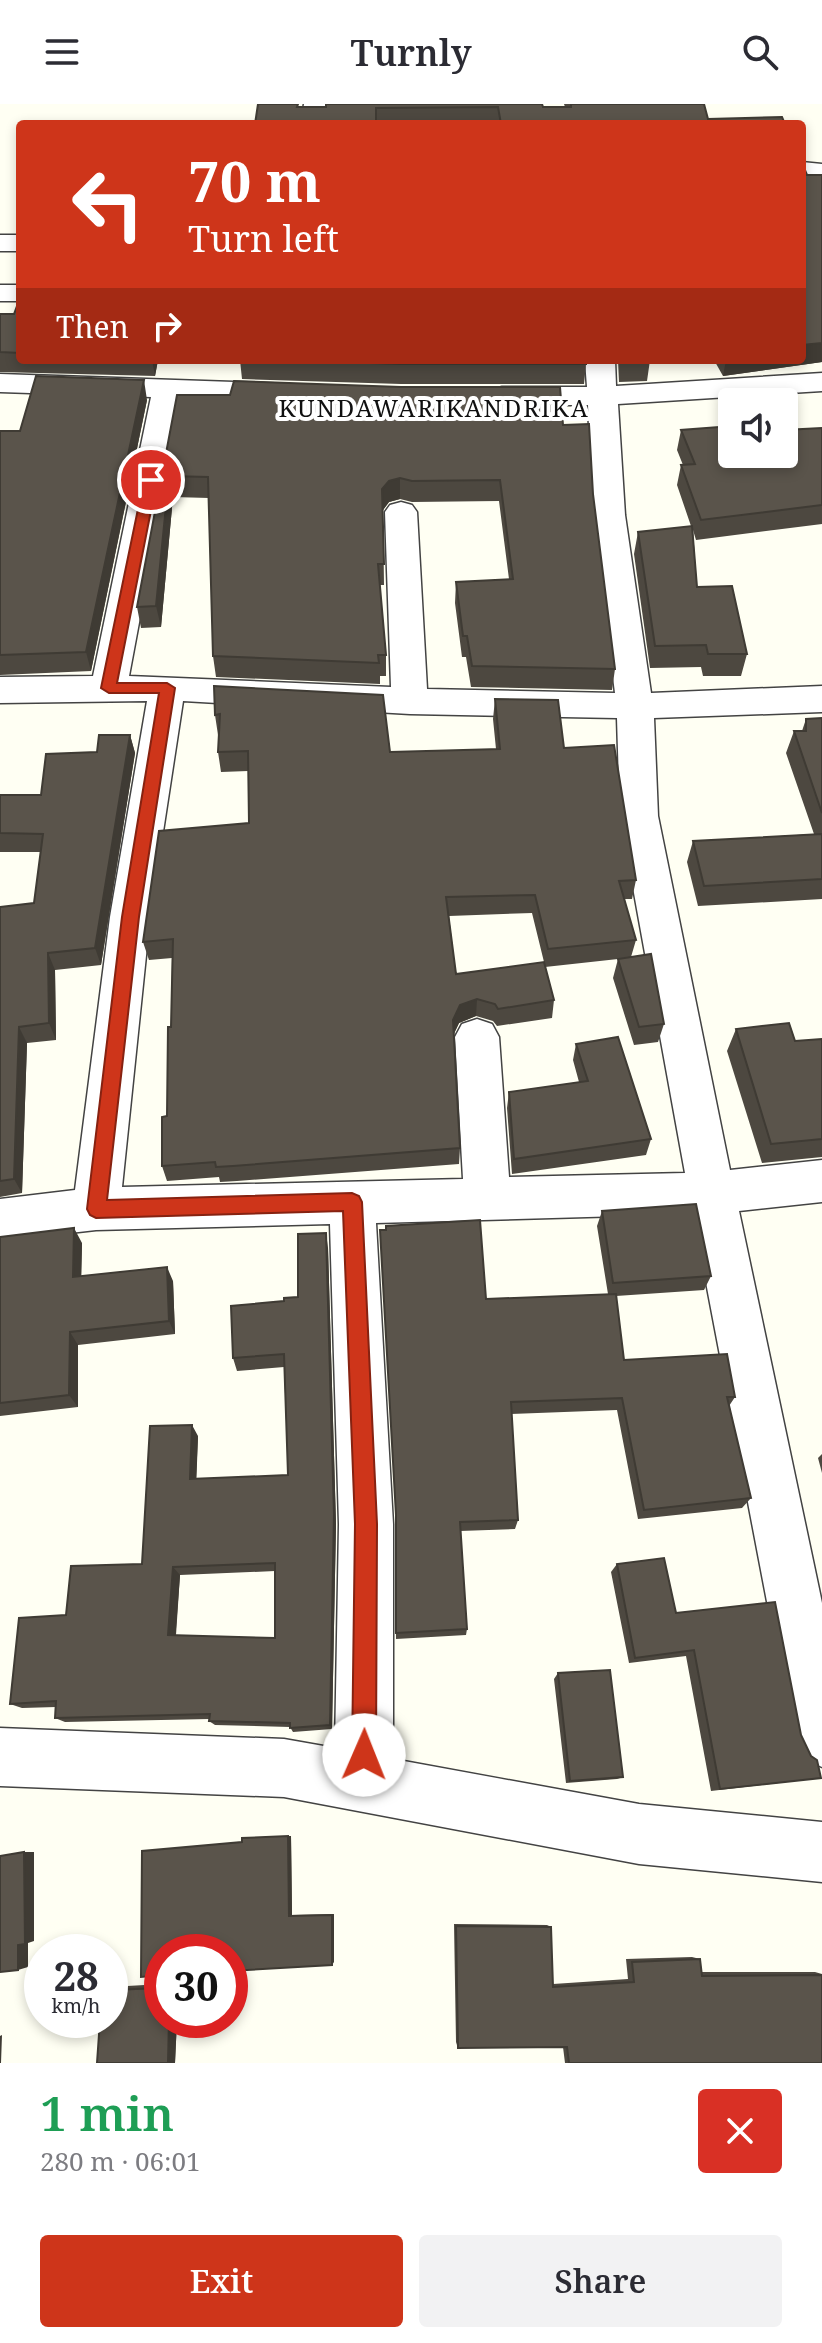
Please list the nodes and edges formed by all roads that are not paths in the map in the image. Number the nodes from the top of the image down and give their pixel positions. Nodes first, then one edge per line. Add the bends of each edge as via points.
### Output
1 (291, 364) edge
2 (600, 364) edge
3 (822, 382) edge
4 (0, 383) edge
5 (168, 388) junction
6 (477, 396) edge
7 (600, 396) junction
8 (401, 512) dead end
9 (109, 688) junction
10 (167, 688) junction
11 (0, 690) edge
12 (822, 699) edge
13 (410, 701) junction
14 (635, 706) junction
15 (477, 1037) dead end
16 (822, 1181) edge
17 (713, 1193) junction
18 (487, 1198) junction
19 (352, 1202) junction
20 (96, 1209) junction
21 (0, 1220) edge
22 (822, 1738) edge
23 (0, 1757) edge
24 (364, 1784) junction
25 (822, 1852) edge

1 - 5 street via 301,393
2 - 7 street
3 - 7 street
4 - 5 street
5 - 9 street
6 - 7 street
7 - 14 street via 609,515
8 - 13 street
9 - 10 street
9 - 11 street
10 - 13 street
10 - 20 street via 130,917
12 - 14 street
13 - 14 street
14 - 17 street via 639,816
15 - 18 street
16 - 17 street
17 - 18 street
17 - 22 street
18 - 19 street
19 - 20 street
19 - 24 street via 366,1524
20 - 21 street
23 - 24 street via 284,1768
24 - 25 street via 639,1834

